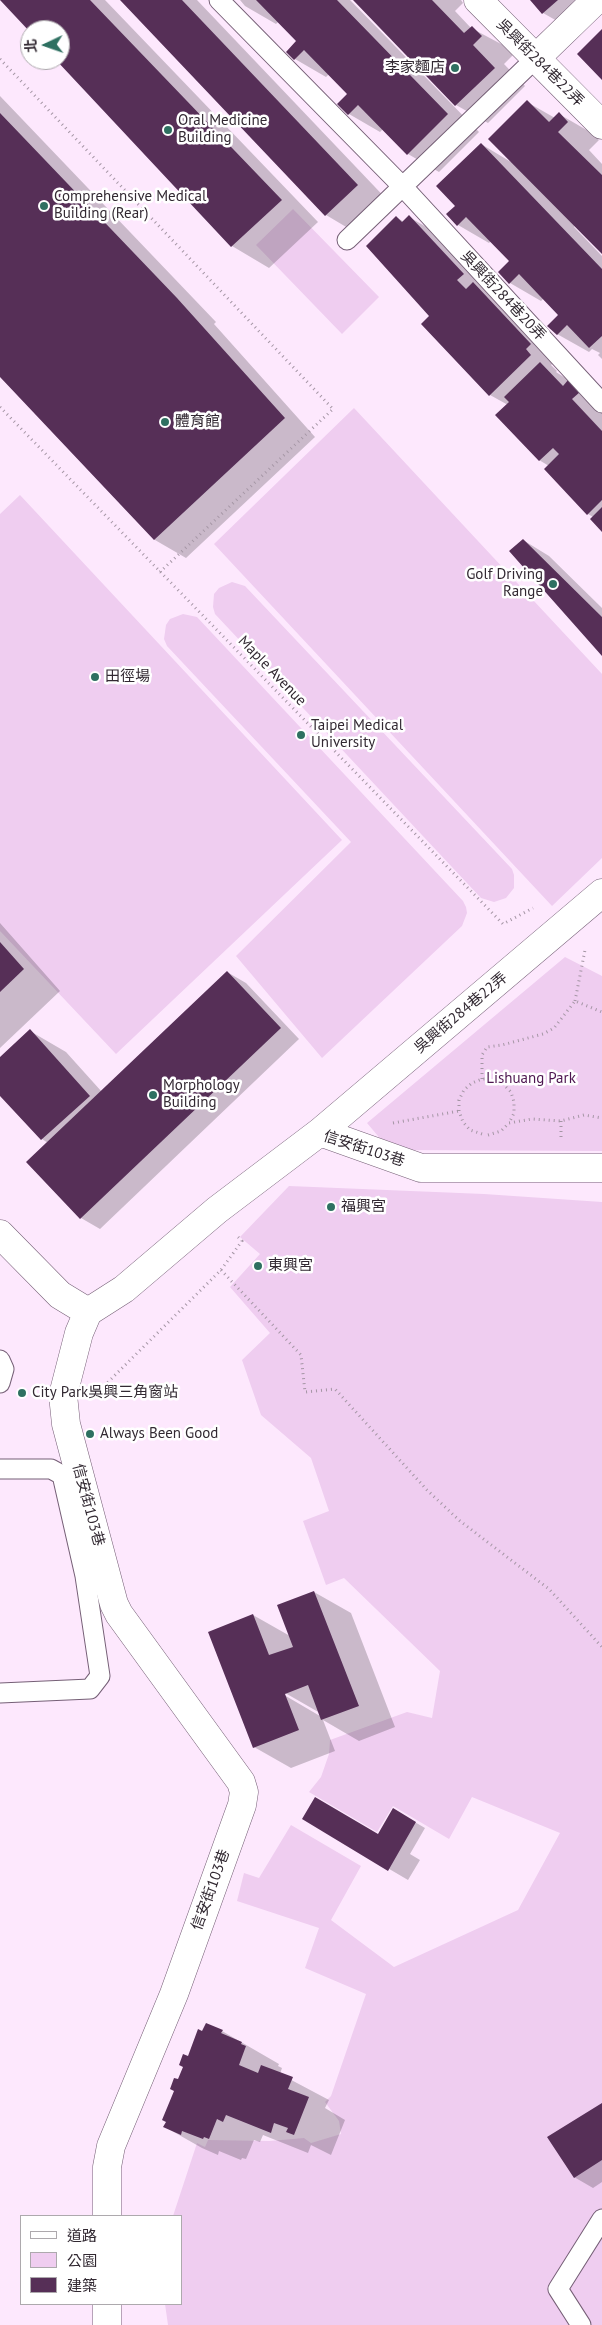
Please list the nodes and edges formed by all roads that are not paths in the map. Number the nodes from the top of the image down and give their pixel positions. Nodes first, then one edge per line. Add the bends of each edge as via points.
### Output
1 (219, 0) edge
2 (478, 0) edge
3 (596, 0) edge
4 (535, 59) junction
5 (602, 125) edge
6 (404, 188) junction
7 (347, 240) dead end
8 (602, 403) edge
9 (602, 893) edge
10 (320, 1132) junction
11 (602, 1168) edge
12 (0, 1234) edge
13 (88, 1312) junction
14 (0, 1360) edge
15 (0, 1383) edge
16 (0, 1469) edge
17 (0, 1693) edge
18 (107, 2215) edge
19 (602, 2219) edge
20 (107, 2305) edge
21 (107, 2325) edge
22 (581, 2325) edge

1 - 6 lane, 吳興街284巷20弄
2 - 4 street, 吳興街284巷22弄
3 - 4 street
4 - 5 street, 吳興街284巷22弄
4 - 6 lane
6 - 7 lane
6 - 8 lane, 吳興街284巷20弄
9 - 10 street, 吳興街284巷22弄
10 - 11 street, 信安街103巷 via 421,1168
10 - 13 street, 信安街103巷 via 217,1210 124,1289
12 - 13 street via 60,1295
13 - 18 street, 信安街103巷 via 79,1333 63,1395 66,1424 114,1604 241,1782 244,1792 174,1994 111,2146 107,2167
14 - 15 lane via 4,1369
16 - 17 lane via 52,1469 62,1475 85,1576 100,1676 90,1689
19 - 22 lane via 558,2289
20 - 21 street

